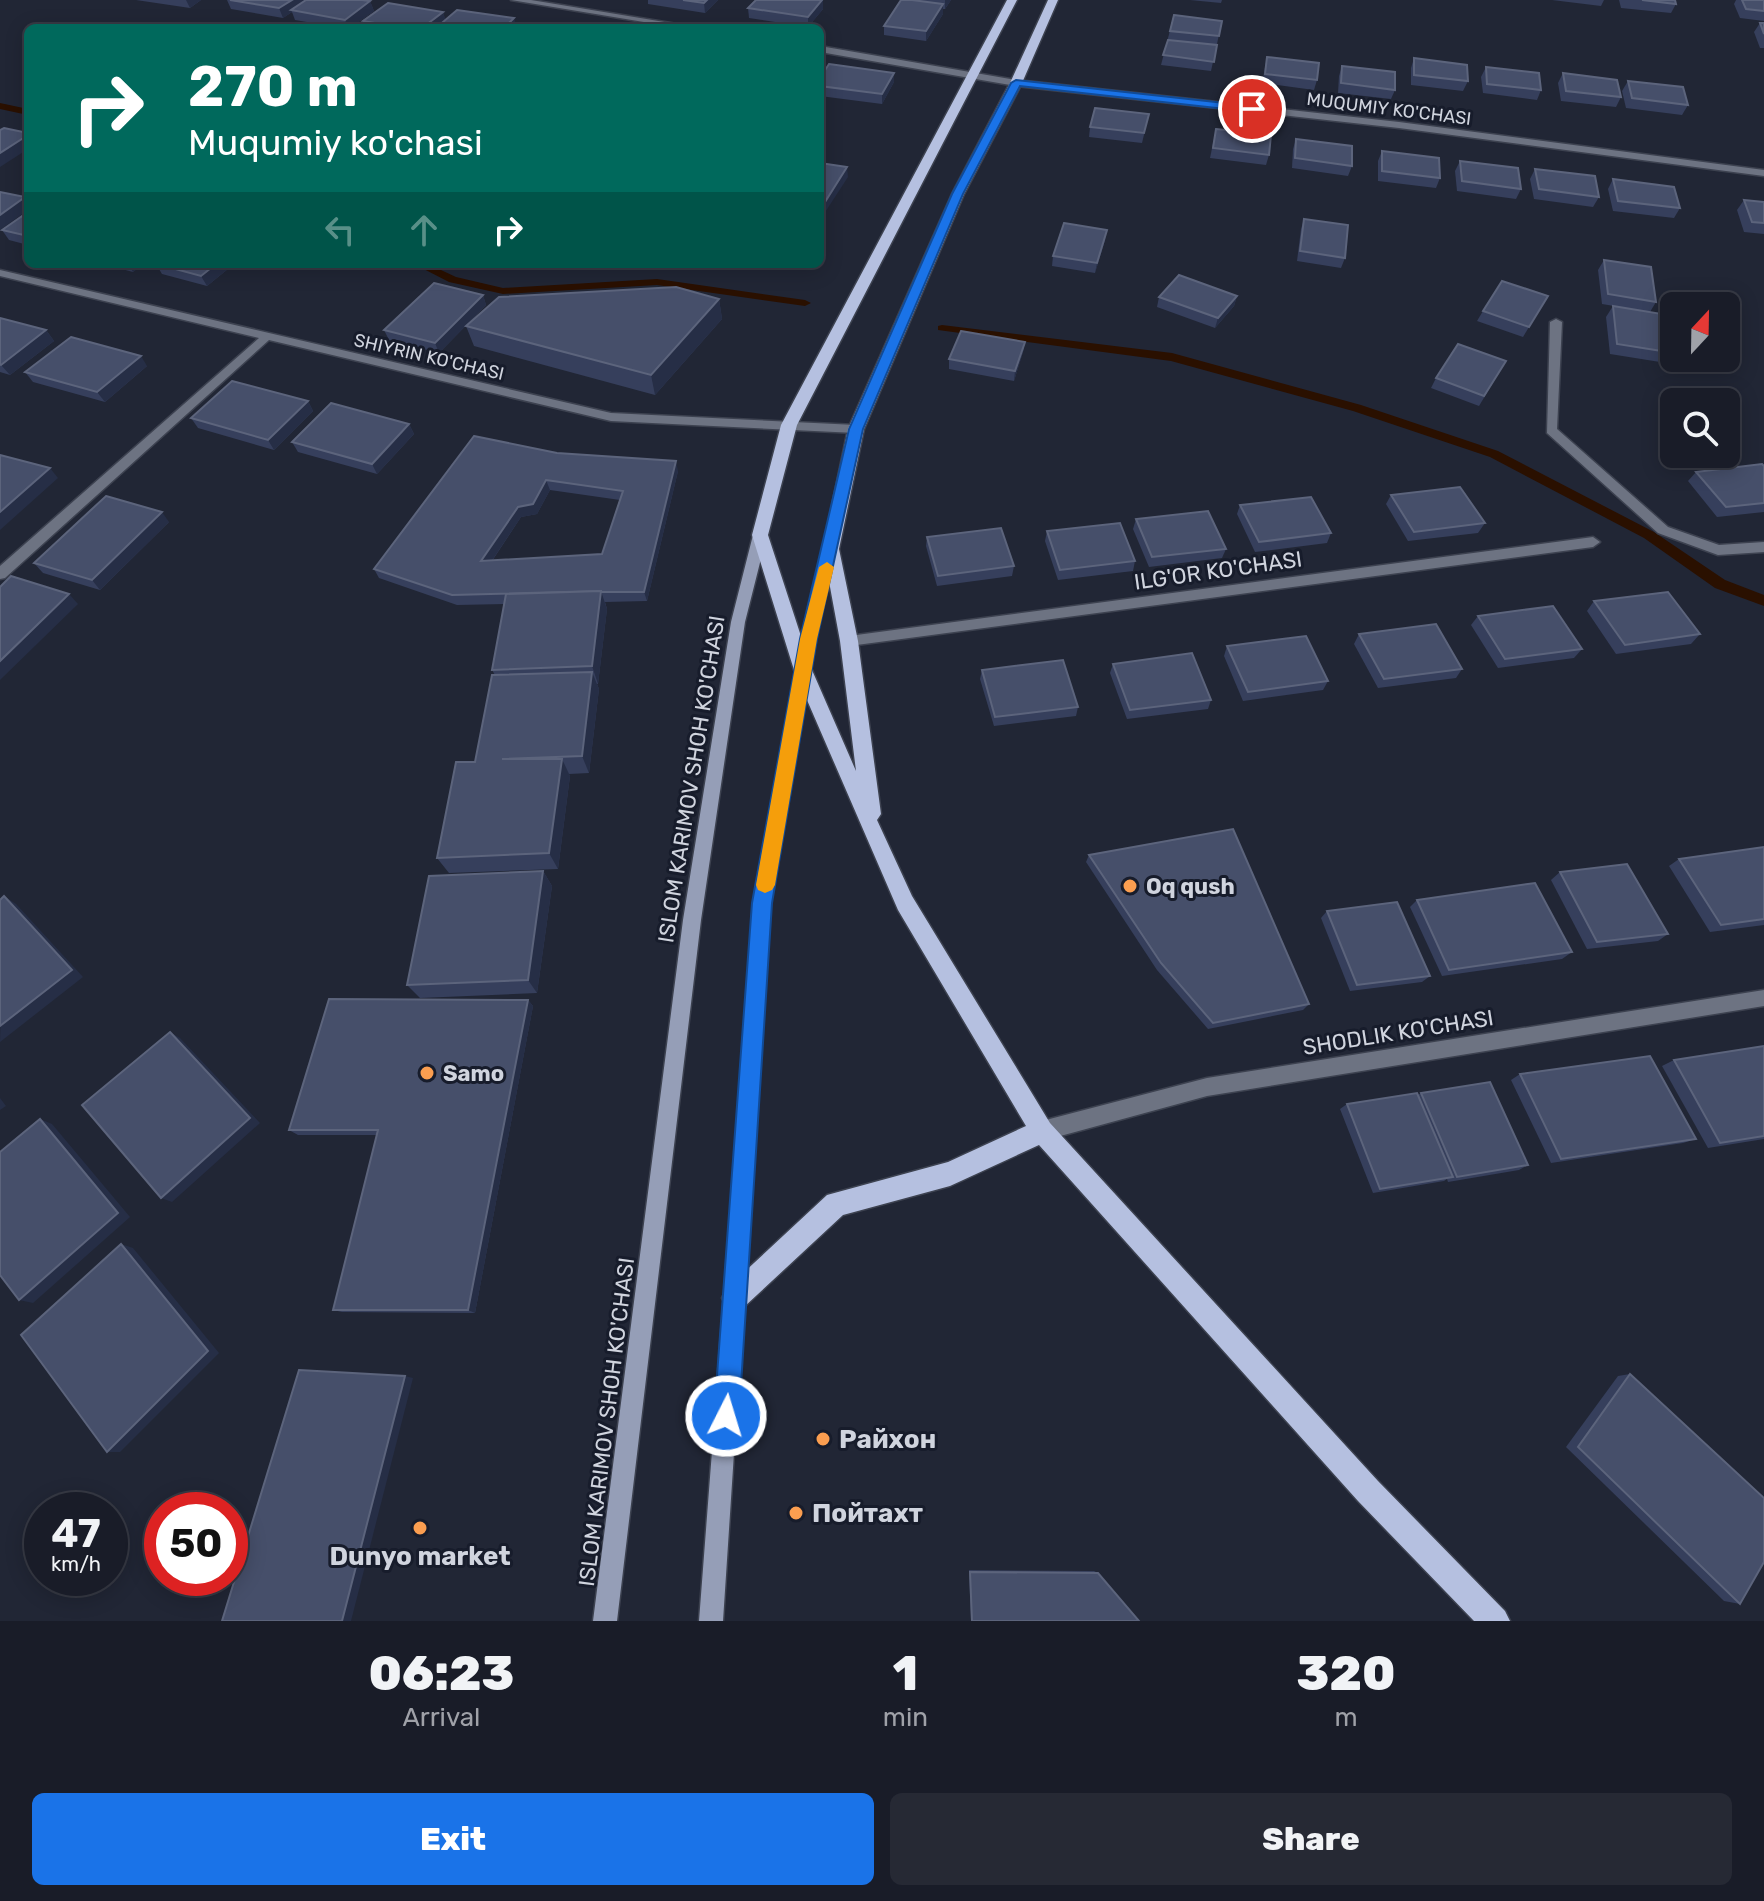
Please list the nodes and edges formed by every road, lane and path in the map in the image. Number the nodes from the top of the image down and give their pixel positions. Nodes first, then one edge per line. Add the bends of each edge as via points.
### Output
1 (515, 0) edge
2 (1012, 0) edge
3 (1053, 0) edge
4 (671, 24) edge
5 (824, 50) edge
6 (972, 76) junction
7 (1016, 83) junction
8 (1764, 173) edge
9 (0, 273) edge
10 (1556, 322) dead end
11 (266, 337) junction
12 (789, 425) junction
13 (856, 429) junction
14 (760, 535) junction
15 (1593, 542) dead end
16 (1764, 547) edge
17 (831, 549) junction
18 (0, 574) edge
19 (849, 641) junction
20 (803, 670) junction
21 (873, 834) junction
22 (1764, 998) edge
23 (1042, 1131) junction
24 (735, 1298) junction
25 (605, 1621) edge
26 (711, 1621) edge
27 (1495, 1621) edge

1 - 4 street
2 - 6 main road, ISLOM KARIMOV SHOH KO'CHASI
3 - 7 main road
5 - 6 street, MUQUMIY KO'CHASI
6 - 7 street, MUQUMIY KO'CHASI
6 - 12 main road, ISLOM KARIMOV SHOH KO'CHASI
7 - 8 street, MUQUMIY KO'CHASI via 1399,125
7 - 13 main road via 958,194
9 - 11 street, SHIYRIN KO'CHASI
10 - 16 street via 1551,430 1663,530 1718,550
11 - 12 street, SHIYRIN KO'CHASI via 611,417
11 - 18 street
12 - 13 street, SHIYRIN KO'CHASI
12 - 14 main road, ISLOM KARIMOV SHOH KO'CHASI
13 - 17 main road
14 - 20 main road
14 - 25 main road, ISLOM KARIMOV SHOH KO'CHASI via 738,622 692,920
15 - 19 street, ILG'OR KO'CHASI
17 - 19 main road
17 - 20 main road
19 - 21 main road
20 - 21 main road
20 - 24 main road via 762,903
21 - 23 main road via 905,903
22 - 23 street, SHODLIK KO'CHASI via 1207,1087
23 - 24 main road via 950,1174 836,1204
23 - 27 main road via 1368,1491
24 - 26 main road

